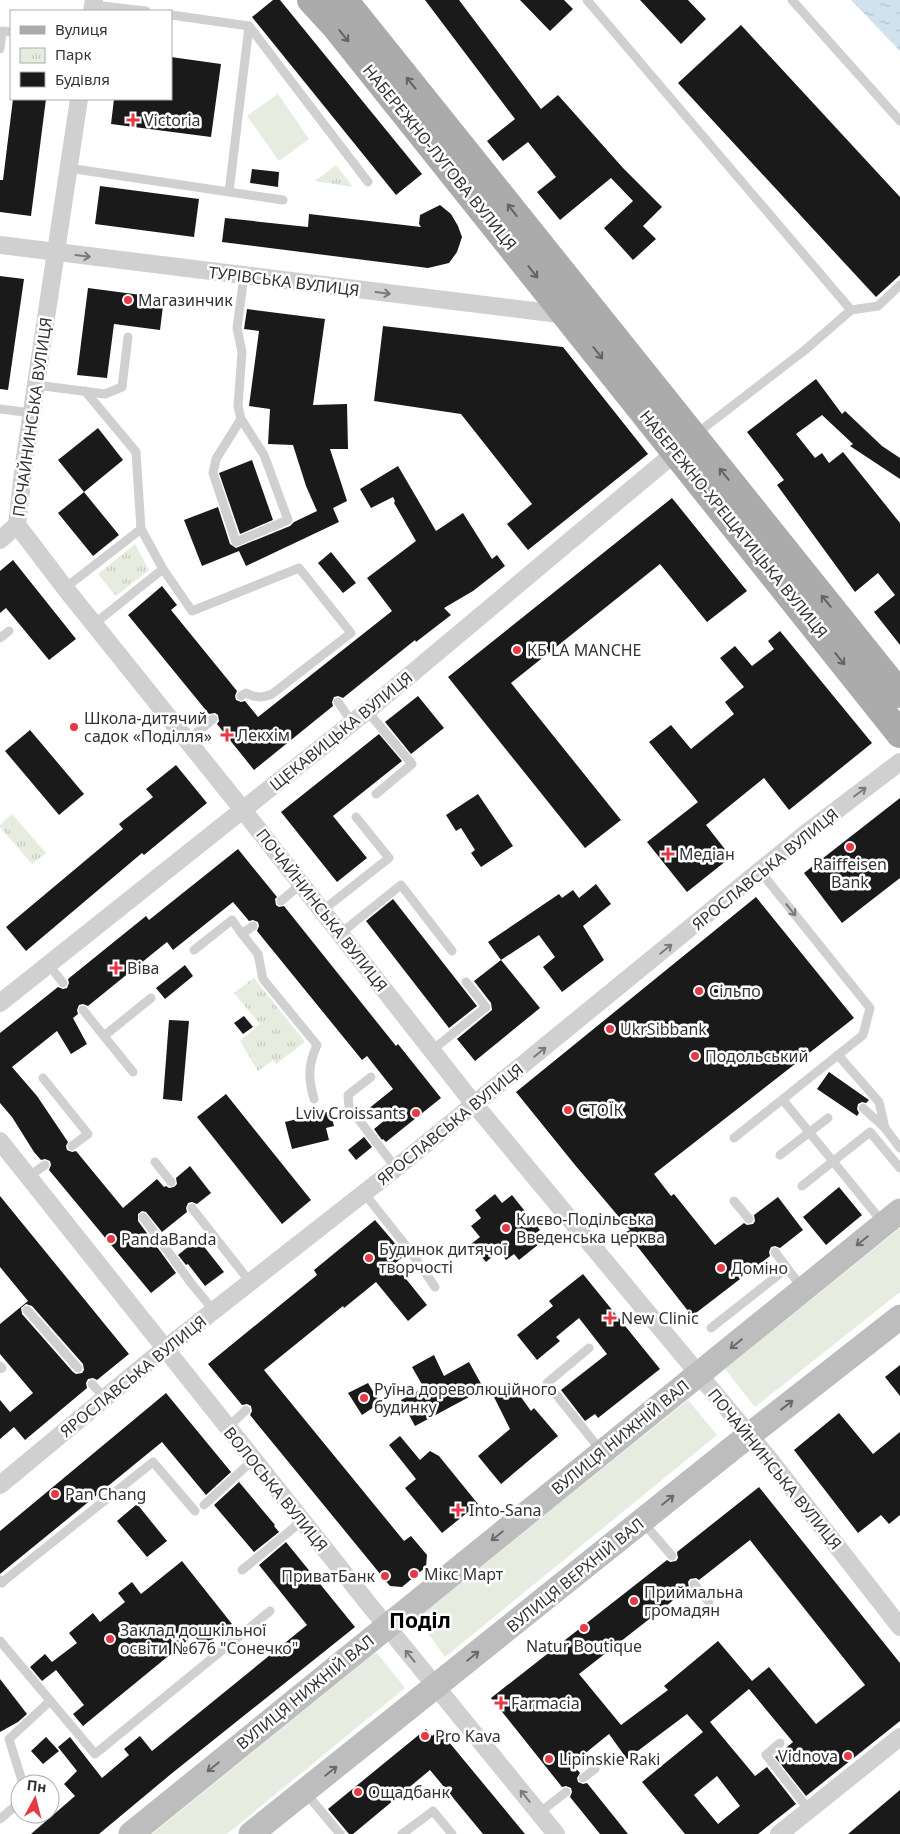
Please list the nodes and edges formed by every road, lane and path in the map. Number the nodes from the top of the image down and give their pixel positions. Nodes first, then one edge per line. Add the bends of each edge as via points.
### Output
1 (311, 0) edge
2 (344, 0) edge
3 (587, 0) edge
4 (792, 0) edge
5 (93, 5) edge
6 (137, 10) edge
7 (172, 15) edge
8 (249, 26) junction
9 (10, 32) edge
10 (0, 49) edge
11 (79, 100) edge
12 (900, 121) edge
13 (68, 168) junction
14 (368, 182) dead end
15 (229, 192) junction
16 (283, 200) dead end
17 (0, 245) edge
18 (56, 253) junction
19 (244, 276) junction
20 (900, 285) edge
21 (577, 309) junction
22 (851, 310) junction
23 (128, 336) dead end
24 (36, 385) junction
25 (85, 391) junction
26 (0, 409) edge
27 (32, 413) junction
28 (240, 419) junction
29 (685, 444) junction
30 (17, 525) junction
31 (140, 529) junction
32 (0, 540) edge
33 (163, 569) junction
34 (65, 588) junction
35 (94, 624) junction
36 (9, 631) dead end
37 (0, 638) edge
38 (900, 694) edge
39 (241, 696) dead end
40 (338, 702) dead end
41 (367, 711) junction
42 (213, 719) dead end
43 (352, 722) junction
44 (900, 734) edge
45 (188, 740) junction
46 (900, 762) edge
47 (376, 794) dead end
48 (243, 810) junction
49 (356, 817) dead end
50 (760, 871) junction
51 (301, 884) junction
52 (281, 902) dead end
53 (323, 910) junction
54 (252, 926) dead end
55 (340, 933) junction
56 (242, 934) junction
57 (194, 950) dead end
58 (452, 951) dead end
59 (48, 965) junction
60 (466, 982) dead end
61 (63, 983) dead end
62 (151, 998) dead end
63 (0, 1004) edge
64 (83, 1010) dead end
65 (104, 1036) junction
66 (431, 1050) junction
67 (838, 1055) junction
68 (133, 1072) dead end
69 (371, 1077) dead end
70 (43, 1078) dead end
71 (314, 1099) dead end
72 (784, 1100) junction
73 (475, 1104) junction
74 (863, 1108) dead end
75 (828, 1118) dead end
76 (885, 1128) junction
77 (810, 1132) junction
78 (734, 1138) dead end
79 (0, 1141) edge
80 (72, 1146) dead end
81 (900, 1148) edge
82 (780, 1155) dead end
83 (833, 1161) junction
84 (155, 1162) dead end
85 (45, 1165) dead end
86 (396, 1168) junction
87 (900, 1168) edge
88 (28, 1177) junction
89 (171, 1182) dead end
90 (802, 1186) dead end
91 (364, 1194) junction
92 (734, 1201) dead end
93 (192, 1208) dead end
94 (143, 1217) dead end
95 (892, 1217) edge
96 (748, 1220) dead end
97 (775, 1252) dead end
98 (787, 1268) junction
99 (250, 1282) junction
100 (435, 1287) dead end
101 (803, 1289) junction
102 (27, 1310) dead end
103 (214, 1311) junction
104 (900, 1317) edge
105 (711, 1328) dead end
106 (589, 1348) dead end
107 (165, 1350) junction
108 (78, 1368) dead end
109 (699, 1374) junction
110 (92, 1384) dead end
111 (105, 1398) junction
112 (246, 1410) dead end
113 (227, 1428) junction
114 (748, 1435) junction
115 (602, 1452) junction
116 (253, 1460) junction
117 (0, 1485) edge
118 (204, 1505) dead end
119 (195, 1511) dead end
120 (302, 1521) junction
121 (642, 1521) junction
122 (672, 1556) dead end
123 (242, 1570) dead end
124 (1, 1582) edge
125 (694, 1584) dead end
126 (709, 1602) dead end
127 (270, 1611) dead end
128 (386, 1626) junction
129 (900, 1627) edge
130 (0, 1642) edge
131 (435, 1687) junction
132 (50, 1701) junction
133 (900, 1737) edge
134 (780, 1743) dead end
135 (595, 1768) dead end
136 (20, 1774) edge
137 (583, 1778) dead end
138 (305, 1792) junction
139 (566, 1792) dead end
140 (10, 1810) edge
141 (810, 1811) junction
142 (539, 1813) junction
143 (0, 1819) edge
144 (131, 1834) edge
145 (252, 1834) edge
146 (340, 1834) edge
147 (402, 1834) edge
148 (452, 1834) edge
149 (556, 1834) edge
150 (779, 1834) edge

1 -> 21 main road, НАБЕРЕЖНО-ЛУГОВА ВУЛИЦЯ
21 -> 2 main road, НАБЕРЕЖНО-ЛУГОВА ВУЛИЦЯ
3 - 22 lane
4 - 12 lane
5 - 6 lane
7 - 8 lane
8 - 14 lane
8 - 15 lane
9 - 10 lane via 2,31
11 - 13 street, ПОЧАЙНИНСЬКА ВУЛИЦЯ
13 - 15 lane
13 - 18 street, ПОЧАЙНИНСЬКА ВУЛИЦЯ
15 - 16 lane
17 - 18 street, ТУРІВСЬКА ВУЛИЦЯ
18 -> 19 street, ТУРІВСЬКА ВУЛИЦЯ
18 - 24 street, ПОЧАЙНИНСЬКА ВУЛИЦЯ
19 -> 21 street, ТУРІВСЬКА ВУЛИЦЯ
19 - 28 lane via 237,328 242,352
20 - 22 lane via 878,306
21 - 29 main road, НАБЕРЕЖНО-ХРЕЩАТИЦЬКА ВУЛИЦЯ
22 - 29 lane
23 - 25 lane via 122,387 105,394
24 - 25 lane
24 - 27 street, ПОЧАЙНИНСЬКА ВУЛИЦЯ
25 - 31 lane via 136,452
26 - 27 lane
27 - 30 street, ПОЧАЙНИНСЬКА ВУЛИЦЯ
28 - 28 lane via 264,455 288,520 236,542 213,473 216,459
38 -> 29 main road, НАБЕРЕЖНО-ХРЕЩАТИЦЬКА ВУЛИЦЯ
29 - 41 street, ЩЕКАВИЦЬКА ВУЛИЦЯ
29 -> 44 main road, НАБЕРЕЖНО-ХРЕЩАТИЦЬКА ВУЛИЦЯ
30 - 32 street
30 - 34 street, ПОЧАЙНИНСЬКА ВУЛИЦЯ
31 - 33 lane
31 - 34 lane
33 - 35 lane
33 - 39 lane via 192,610 299,568 350,633 312,668 272,694 253,697 246,692
34 - 35 street, ПОЧАЙНИНСЬКА ВУЛИЦЯ
35 - 45 street, ПОЧАЙНИНСЬКА ВУЛИЦЯ
36 - 37 lane
40 - 43 lane
41 - 43 street, ЩЕКАВИЦЬКА ВУЛИЦЯ
41 - 47 lane via 412,764
42 - 45 lane
43 - 48 street, ЩЕКАВИЦЬКА ВУЛИЦЯ
45 - 48 street, ПОЧАЙНИНСЬКА ВУЛИЦЯ
50 -> 46 street, ЯРОСЛАВСЬКА ВУЛИЦЯ
48 - 51 street, ПОЧАЙНИНСЬКА ВУЛИЦЯ
48 - 59 street, ЩЕКАВИЦЬКА ВУЛИЦЯ
49 - 53 lane via 389,858
50 -> 67 lane via 870,1008 864,1035
73 -> 50 street, ЯРОСЛАВСЬКА ВУЛИЦЯ
51 - 52 lane
51 - 53 street, ПОЧАЙНИНСЬКА ВУЛИЦЯ
53 - 55 street, ПОЧАЙНИНСЬКА ВУЛИЦЯ
54 - 56 lane
55 - 58 lane via 401,885
55 - 66 street, ПОЧАЙНИНСЬКА ВУЛИЦЯ
56 - 57 lane via 232,920
56 - 71 lane via 258,954 263,979 317,1045 309,1074
59 - 61 lane
59 - 63 street, ЩЕКАВИЦЬКА ВУЛИЦЯ
60 - 66 lane via 486,1007
62 - 65 lane
64 - 65 lane
65 - 68 lane
66 - 73 street, ПОЧАЙНИНСЬКА ВУЛИЦЯ
67 - 72 lane
67 - 76 lane via 879,1102
69 - 86 lane via 348,1095 349,1106
70 - 80 lane via 88,1134
72 - 77 lane
72 - 78 lane
73 - 86 street, ЯРОСЛАВСЬКА ВУЛИЦЯ
73 - 109 street, ПОЧАЙНИНСЬКА ВУЛИЦЯ
74 - 76 lane
75 - 77 lane
76 - 81 lane
77 - 82 lane
77 - 83 lane
79 - 88 street, ВОЛОСЬКА ВУЛИЦЯ
83 - 87 lane via 870,1132
83 - 90 lane
83 - 95 lane
84 - 89 lane
85 - 88 lane
86 - 91 street, ЯРОСЛАВСЬКА ВУЛИЦЯ
88 - 107 street, ВОЛОСЬКА ВУЛИЦЯ
91 - 99 street, ЯРОСЛАВСЬКА ВУЛИЦЯ
91 - 100 lane
92 - 96 lane
93 - 99 lane
94 - 103 lane
95 -> 101 main road, ВУЛИЦЯ НИЖНІЙ ВАЛ
97 - 98 lane
98 - 101 lane
98 - 105 lane
99 - 103 street, ЯРОСЛАВСЬКА ВУЛИЦЯ
101 -> 109 main road, ВУЛИЦЯ НИЖНІЙ ВАЛ
102 - 108 lane
103 - 107 street, ЯРОСЛАВСЬКА ВУЛИЦЯ
114 -> 104 main road, ВУЛИЦЯ ВЕРХНІЙ ВАЛ
106 - 115 lane via 546,1383
107 - 111 street, ЯРОСЛАВСЬКА ВУЛИЦЯ
107 - 113 street, ВОЛОСЬКА ВУЛИЦЯ
109 - 114 street, ПОЧАЙНИНСЬКА ВУЛИЦЯ
109 - 115 main road, ВУЛИЦЯ НИЖНІЙ ВАЛ
110 - 111 lane
111 - 117 street, ЯРОСЛАВСЬКА ВУЛИЦЯ
112 - 113 lane
113 - 116 street, ВОЛОСЬКА ВУЛИЦЯ
121 -> 114 main road, ВУЛИЦЯ ВЕРХНІЙ ВАЛ
114 - 129 street, ПОЧАЙНИНСЬКА ВУЛИЦЯ
115 -> 128 main road, ВУЛИЦЯ НИЖНІЙ ВАЛ
116 - 118 lane
116 - 120 street, ВОЛОСЬКА ВУЛИЦЯ
119 - 124 lane via 153,1462
120 - 123 lane
120 - 128 street, ВОЛОСЬКА ВУЛИЦЯ
121 - 122 lane
131 -> 121 main road, ВУЛИЦЯ ВЕРХНІЙ ВАЛ
125 - 126 lane
127 - 132 lane via 94,1754
131 -> 128 street, ВОЛОСЬКА ВУЛИЦЯ
128 -> 144 main road, ВУЛИЦЯ НИЖНІЙ ВАЛ
130 - 132 lane
138 -> 131 main road, ВУЛИЦЯ ВЕРХНІЙ ВАЛ
142 -> 131 street, ВОЛОСЬКА ВУЛИЦЯ
132 - 136 lane via 9,1739
133 - 141 street
134 - 141 lane via 766,1754
135 - 137 lane
138 - 145 main road, ВУЛИЦЯ ВЕРХНІЙ ВАЛ
138 - 146 lane
139 - 142 lane
140 - 143 lane
141 - 150 street
142 - 149 street, ВОЛОСЬКА ВУЛИЦЯ
147 - 148 lane via 433,1811

